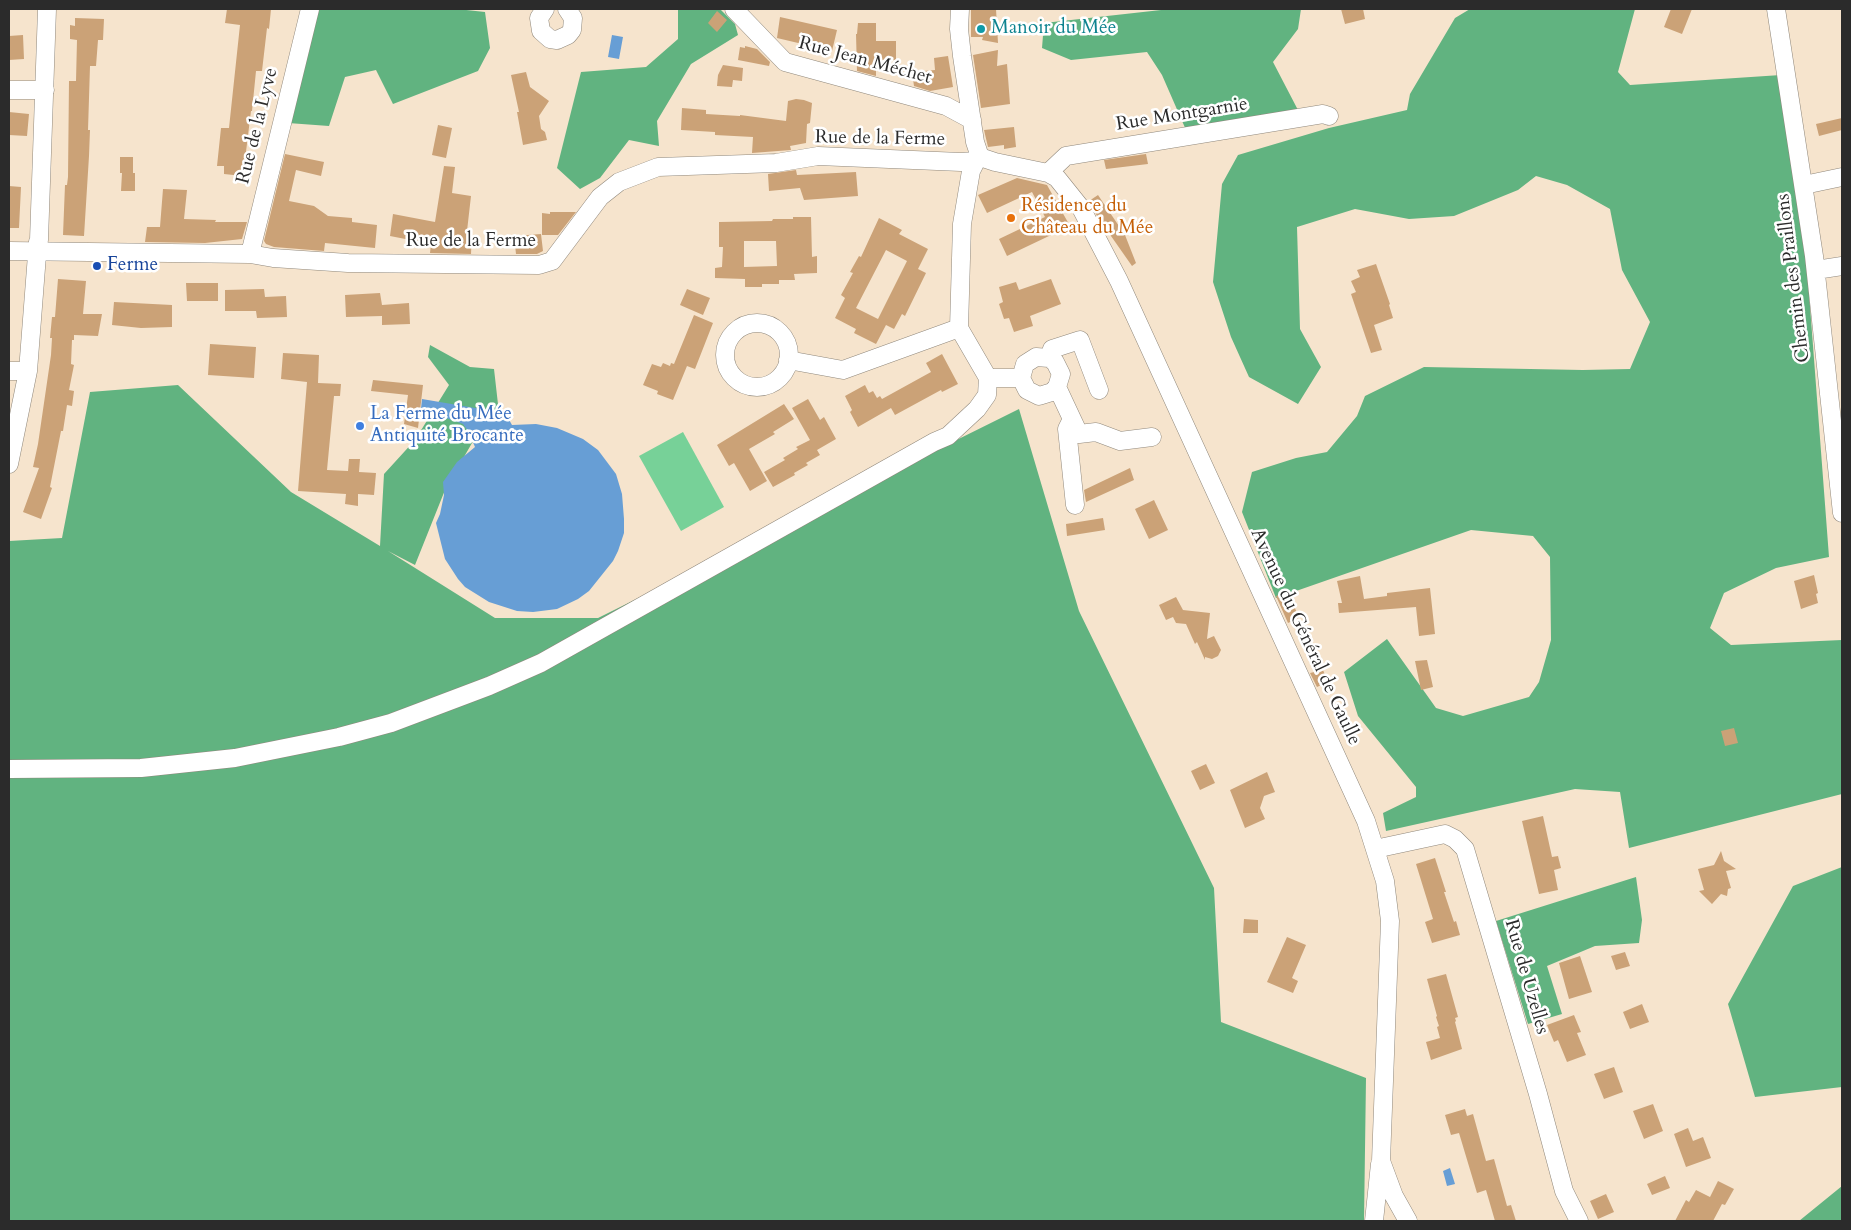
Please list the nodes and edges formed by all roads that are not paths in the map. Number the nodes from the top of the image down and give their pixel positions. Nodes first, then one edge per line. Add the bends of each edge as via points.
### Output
1 (47, 9) edge
2 (310, 9) edge
3 (545, 9) edge
4 (567, 9) edge
5 (734, 9) edge
6 (960, 9) edge
7 (1776, 9) edge
8 (9, 90) edge
9 (45, 90) junction
10 (1329, 116) dead end
11 (972, 120) junction
12 (978, 159) junction
13 (1048, 173) junction
14 (1842, 177) edge
15 (1804, 185) junction
16 (9, 251) edge
17 (37, 253) junction
18 (250, 254) junction
19 (1842, 266) edge
20 (1816, 270) junction
21 (960, 328) junction
22 (1049, 358) junction
23 (1834, 359) edge
24 (788, 360) dead end
25 (9, 371) edge
26 (28, 371) junction
27 (988, 378) junction
28 (1021, 378) junction
29 (1057, 387) junction
30 (1099, 390) dead end
31 (1072, 419) junction
32 (1152, 437) dead end
33 (9, 464) edge
34 (1075, 505) dead end
35 (1842, 513) edge
36 (9, 769) edge
37 (1375, 849) junction
38 (1380, 1161) junction
39 (1573, 1217) edge
40 (1374, 1221) edge
41 (1408, 1221) edge

1 - 9 street
2 - 18 street, Rue de la Lyve
3 - 4 street via 539,18 541,31 556,40 572,30 573,18
5 - 11 street, Rue Jean Méchet via 785,62 946,106
6 - 11 street via 959,29
7 - 15 street, Chemin des Praillons
8 - 9 street
9 - 17 street
10 - 13 street, Rue Montgarnie via 1323,114 1066,156
11 - 12 street
12 - 13 street, Avenue du Général de Gaulle
12 - 18 street, Rue de la Ferme via 818,156 776,163 658,167 619,182 600,197 552,261 539,264 348,263
12 - 21 street via 971,171 962,224
13 - 37 street, Avenue du Général de Gaulle via 1058,178 1081,208 1119,281 1366,821
14 - 15 street
15 - 20 street, Chemin des Praillons
16 - 17 street, Rue de la Ferme
17 - 18 street, Rue de la Ferme
17 - 26 street
19 - 20 street
20 - 23 street, Chemin des Praillons
21 - 24 street via 843,370
21 - 27 street
22 - 28 street via 1030,360
22 - 29 street via 1059,368
22 - 30 street via 1052,349 1080,340
23 - 35 street, Chemin des Praillons
25 - 26 street
26 - 33 street
27 - 28 street
27 - 36 street via 987,395 977,410 948,436 596,634 489,686 391,723 235,758 141,768
28 - 29 street via 1027,390 1039,396
29 - 31 street
31 - 32 street via 1079,434 1096,432 1120,441
31 - 34 street via 1067,428
37 - 38 street, Avenue du Général de Gaulle via 1385,881 1390,921
37 - 39 street, Rue de Uzelles via 1445,834 1465,849
38 - 40 street
38 - 41 street, Avenue du Général de Gaulle

